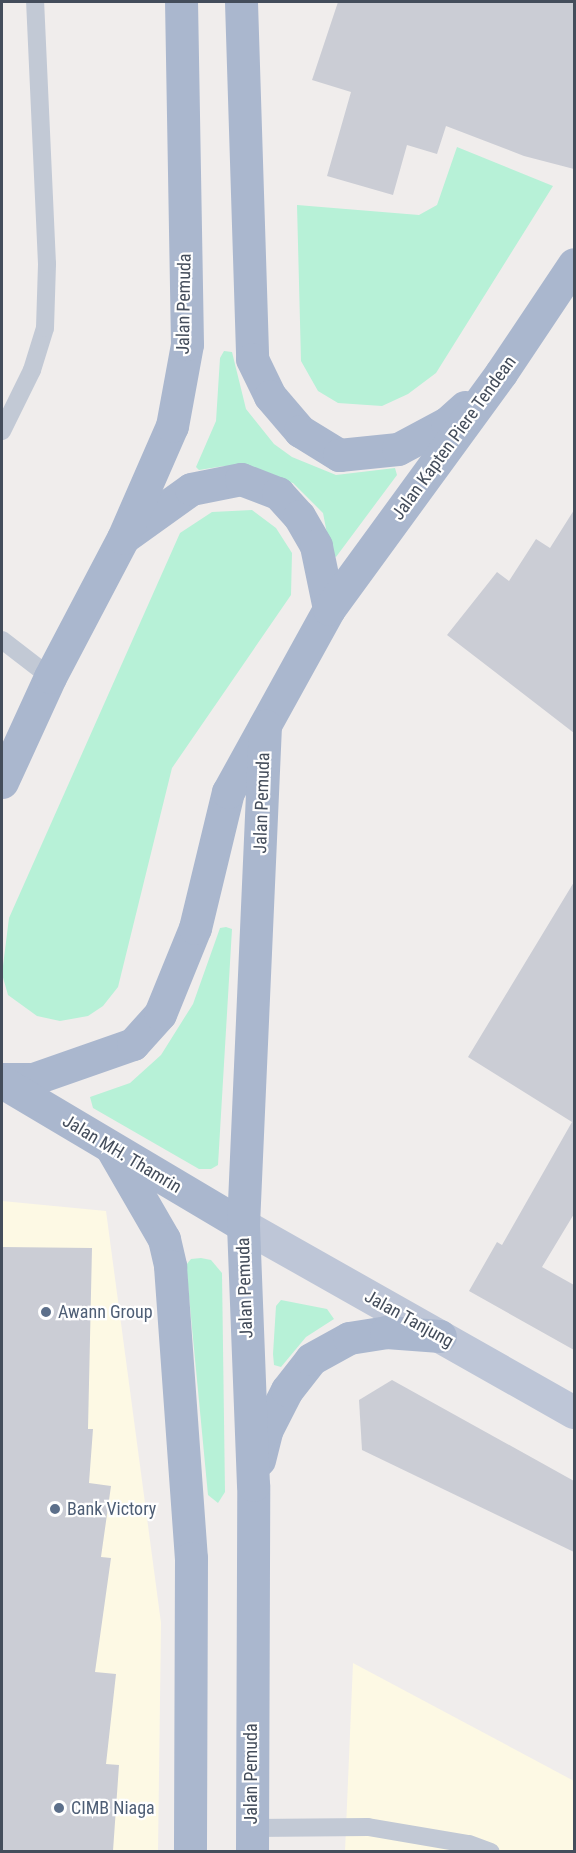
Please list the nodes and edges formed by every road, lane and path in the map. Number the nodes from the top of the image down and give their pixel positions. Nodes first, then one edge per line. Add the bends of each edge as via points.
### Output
1 (35, 2) edge
2 (181, 2) edge
3 (241, 2) edge
4 (574, 264) edge
5 (501, 373) junction
6 (2, 431) edge
7 (123, 538) junction
8 (329, 609) junction
9 (2, 640) edge
10 (50, 677) junction
11 (265, 726) junction
12 (2, 782) edge
13 (2, 1080) edge
14 (112, 1149) junction
15 (243, 1225) junction
16 (440, 1336) junction
17 (574, 1412) edge
18 (253, 1485) junction
19 (252, 1840) edge
20 (190, 1851) edge
21 (491, 1851) edge

1 - 6 lane via 47,264 45,328 32,370
2 - 7 main road, Jalan Pemuda via 187,344 172,426
3 - 5 main road via 252,358 270,396 300,431 339,455 375,452 398,449 447,423
4 - 5 main road, Jalan Kapten Piere Tendean
5 - 8 main road, Jalan Kapten Piere Tendean
7 - 8 main road via 191,489 241,479 279,493 298,516 315,546
7 - 10 main road, Jalan Pemuda
8 - 11 main road, Jalan Pemuda
9 - 10 lane
10 - 12 main road, Jalan Pemuda
11 - 13 main road, Jalan Pemuda via 228,792 195,928 160,1014 133,1044 33,1079
11 - 15 main road, Jalan Pemuda
13 - 14 main road, Jalan MH. Thamrin
14 - 15 main road, Jalan MH. Thamrin
14 - 20 main road via 164,1239 170,1266 191,1558
15 - 16 main road, Jalan Tanjung
15 - 18 main road, Jalan Pemuda
16 - 17 main road, Jalan Tanjung
16 - 18 main road via 386,1332 349,1338 311,1359 287,1390 267,1429
18 - 19 main road, Jalan Pemuda
19 - 21 lane via 368,1827

